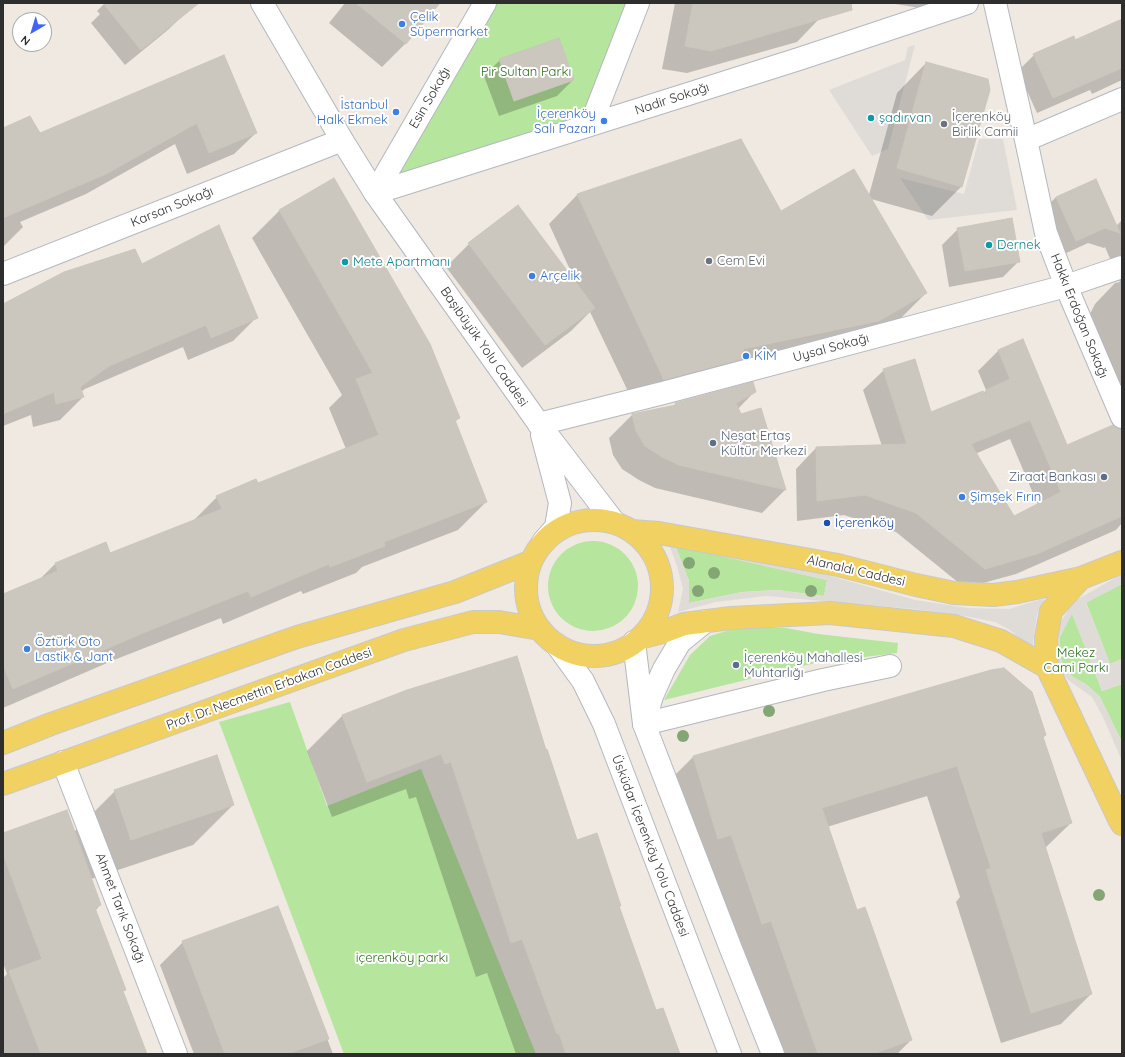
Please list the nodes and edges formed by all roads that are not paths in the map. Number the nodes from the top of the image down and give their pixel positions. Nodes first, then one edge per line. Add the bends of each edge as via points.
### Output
1 (262, 3) edge
2 (485, 3) edge
3 (638, 3) edge
4 (967, 3) edge
5 (995, 3) edge
6 (1122, 99) edge
7 (591, 124) junction
8 (342, 140) junction
9 (1026, 140) junction
10 (375, 193) junction
11 (1122, 267) edge
12 (3, 274) edge
13 (1066, 286) junction
14 (1122, 417) edge
15 (539, 424) junction
16 (622, 527) junction
17 (542, 542) junction
18 (530, 562) junction
19 (1122, 562) edge
20 (1081, 578) junction
21 (706, 621) junction
22 (540, 629) junction
23 (637, 640) junction
24 (557, 645) junction
25 (890, 666) dead end
26 (1048, 667) junction
27 (644, 724) junction
28 (3, 743) edge
29 (63, 762) junction
30 (3, 784) edge
31 (1121, 825) edge
32 (176, 1054) edge
33 (730, 1054) edge
34 (773, 1054) edge

1 - 8 street, Başıbüyük Yolu Caddesi
2 - 10 street, Esin Sokağı
3 - 7 street
4 - 7 street, Nadir Sokağı
5 - 9 street, Hakkı Erdoğan Sokağı
6 - 9 street
7 - 10 street, Nadir Sokağı
8 - 10 street, Başıbüyük Yolu Caddesi
8 - 12 street, Karsan Sokağı
9 - 13 street, Hakkı Erdoğan Sokağı via 1046,233
10 - 15 street, Başıbüyük Yolu Caddesi
11 - 13 street, Uysal Sokağı
13 - 14 street, Hakkı Erdoğan Sokağı
13 - 15 street, Uysal Sokağı
15 - 16 street, Başıbüyük Yolu Caddesi
15 - 17 street via 560,503 556,527
16 - 17 main road via 594,520 575,522 557,530
16 - 20 main road, Alanaldı Caddesi via 838,565 954,592 993,595
16 - 23 main road via 647,544 657,562 662,582 660,603 653,623
17 - 18 main road
18 - 22 main road via 526,585 529,608
18 - 28 main road via 455,592 296,637
19 - 20 main road, Alanaldı Caddesi
20 - 26 main road, Alanaldı Caddesi via 1051,611 1046,638
21 - 23 main road via 684,624
21 - 26 main road via 830,614 954,626 1001,641
21 - 27 street via 680,642 652,696
22 - 24 main road
22 - 29 main road, Prof. Dr. Necmettin Erbakan Caddesi via 499,622 473,622 404,640
23 - 24 main road via 621,650 600,656 578,654
23 - 27 street
24 - 33 street, Üsküdar İçerenköy Yolu Caddesi via 583,681 604,724
25 - 27 street
26 - 31 main road, Alanaldı Caddesi
27 - 34 street
29 - 30 main road, Prof. Dr. Necmettin Erbakan Caddesi
29 - 32 street, Ahmet Tarık Sokağı

